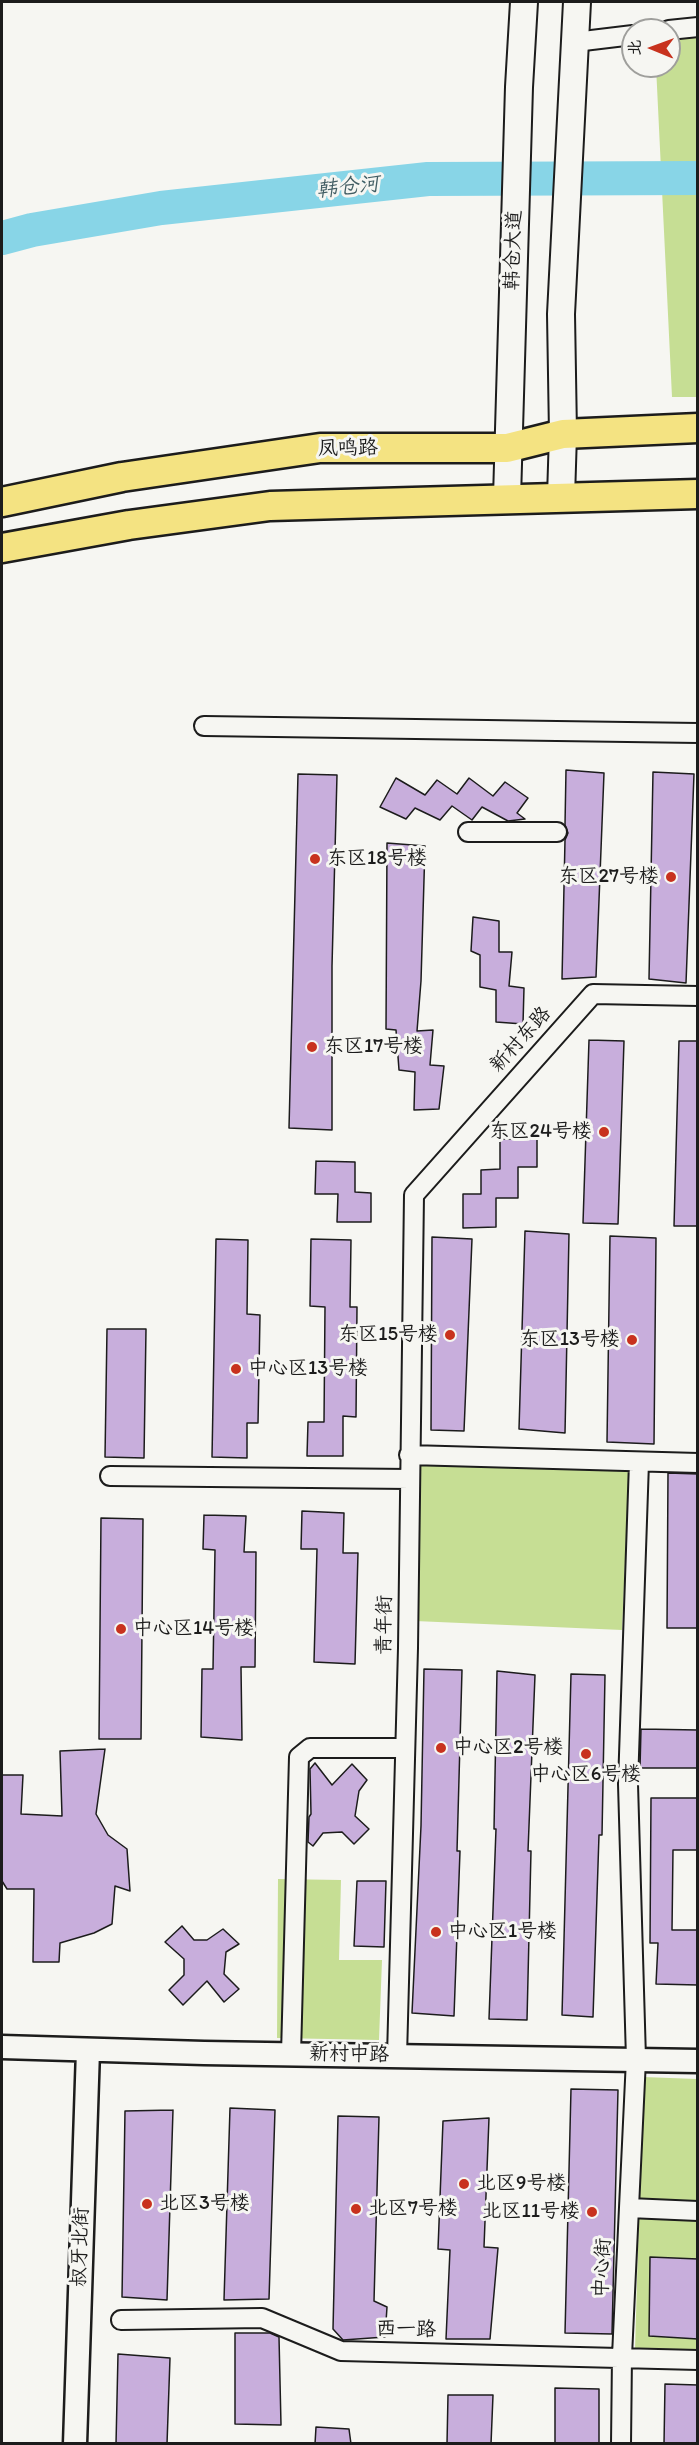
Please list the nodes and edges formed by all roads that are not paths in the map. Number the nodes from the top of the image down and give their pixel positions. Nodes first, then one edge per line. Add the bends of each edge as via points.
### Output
1 (524, 2) edge
2 (577, 2) edge
3 (698, 27) edge
4 (681, 29) edge
5 (621, 36) edge
6 (575, 42) junction
7 (698, 428) edge
8 (563, 434) junction
9 (507, 448) junction
10 (698, 494) edge
11 (561, 497) junction
12 (507, 498) junction
13 (2, 502) edge
14 (2, 548) edge
15 (204, 726) dead end
16 (698, 733) edge
17 (468, 831) dead end
18 (557, 832) dead end
19 (698, 996) edge
20 (414, 1195) joint
21 (409, 1455) junction
22 (639, 1462) junction
23 (698, 1462) edge
24 (110, 1476) dead end
25 (410, 1479) junction
26 (404, 1748) junction
27 (2, 2047) edge
28 (88, 2050) junction
29 (291, 2054) junction
30 (397, 2056) junction
31 (636, 2059) junction
32 (698, 2061) edge
33 (629, 2208) junction
34 (698, 2211) edge
35 (121, 2320) dead end
36 (622, 2356) junction
37 (698, 2360) edge
38 (75, 2444) edge
39 (621, 2444) edge

1 - 9 main road, 韩仓大道
2 - 6 main road
3 - 4 street
5 - 6 street
6 - 8 main road via 561,314
7 - 8 main road, 凤鸣路
8 - 9 main road, 凤鸣路
8 - 11 main road
9 - 12 main road, 韩仓大道
9 - 13 main road, 凤鸣路 via 320,448 122,477
10 - 11 main road
11 - 12 main road
12 - 14 main road via 270,506 129,525
15 - 16 street
17 - 18 street
19 - 20 street, 新村东路 via 593,994
20 - 21 street, 青年街
21 - 22 street
21 - 25 street, 青年街
22 - 23 street
22 - 31 street, 中心街 via 628,1784
24 - 25 street
25 - 26 street, 青年街
26 - 29 street via 310,1748 299,1757
26 - 30 street, 青年街
27 - 28 street, 新村中路
28 - 29 street, 新村中路
28 - 38 street, 叔牙北街
29 - 30 street, 新村中路
30 - 31 street, 新村中路
31 - 32 street, 新村中路
31 - 33 street, 中心街
33 - 34 street
33 - 36 street, 中心街
35 - 36 street, 西一路 via 262,2318 341,2351
36 - 37 street, 西一路
36 - 39 street, 中心街

